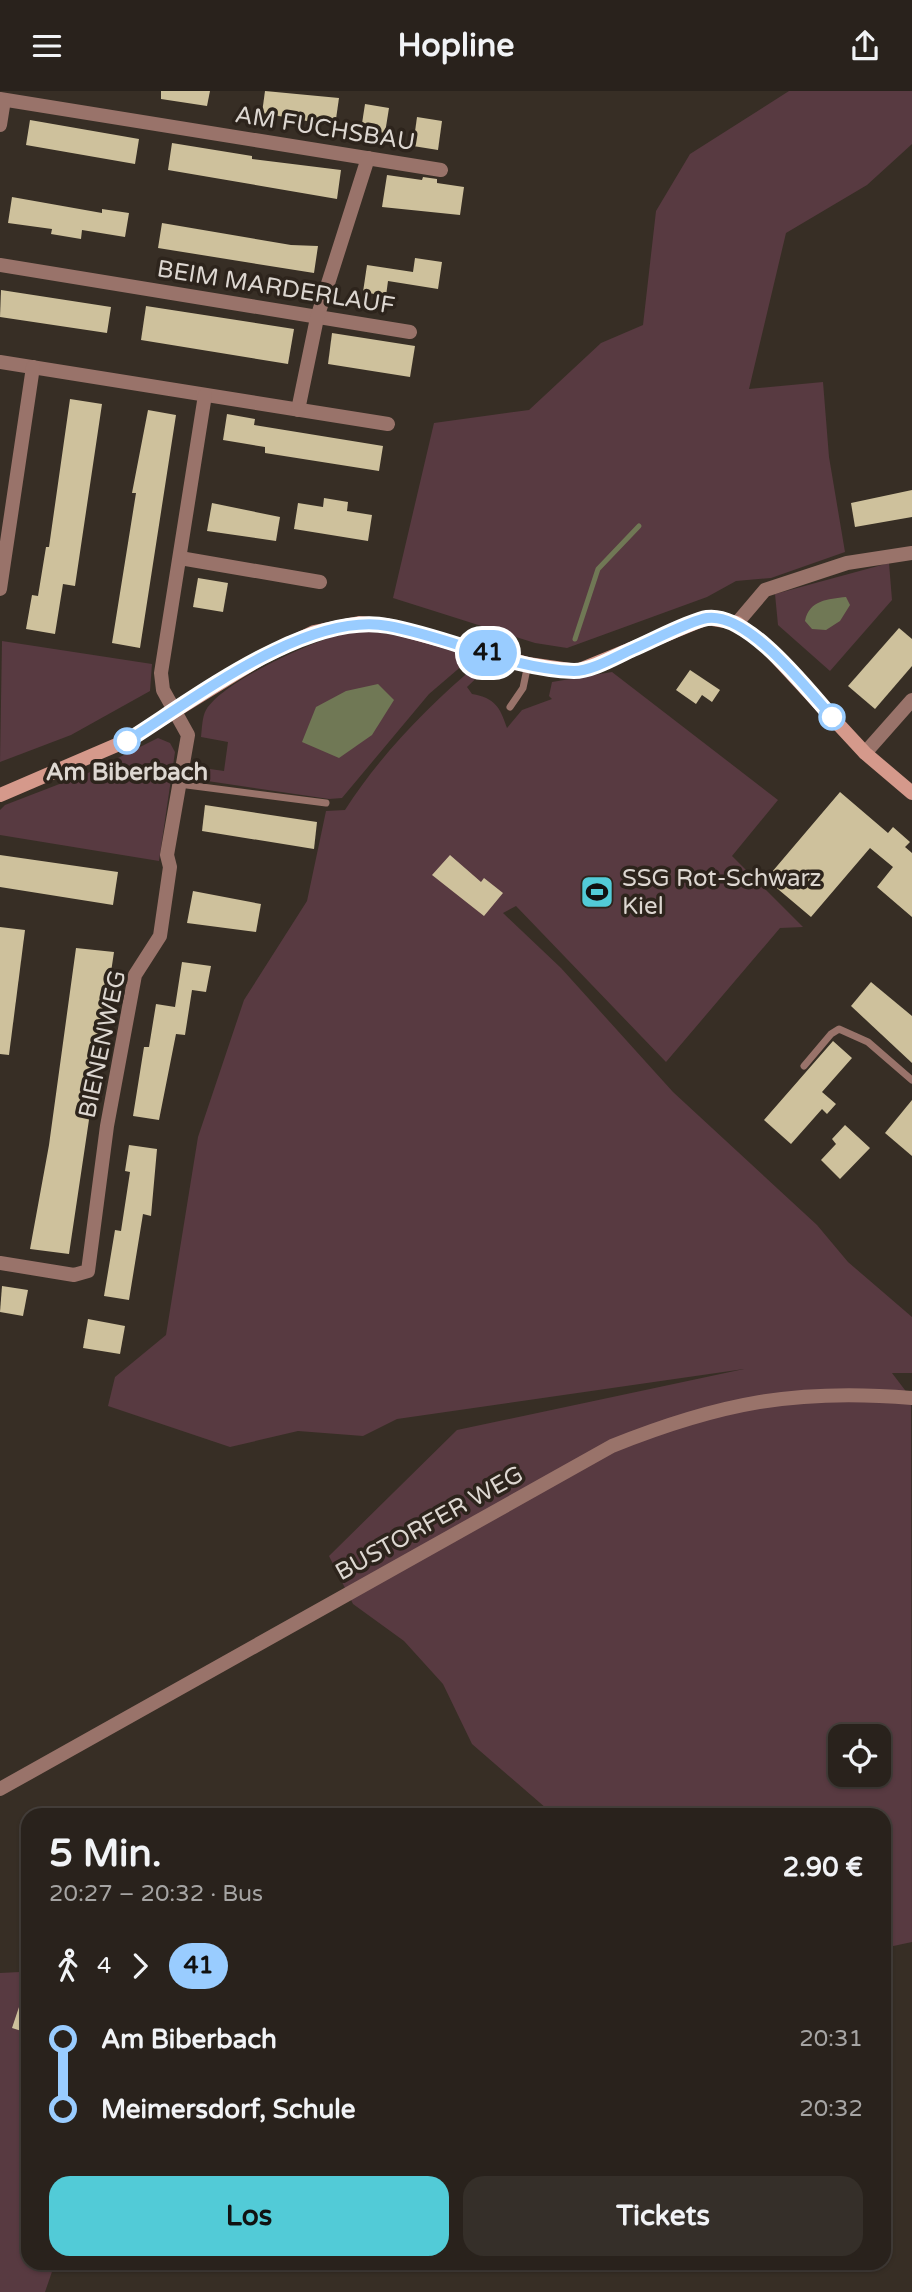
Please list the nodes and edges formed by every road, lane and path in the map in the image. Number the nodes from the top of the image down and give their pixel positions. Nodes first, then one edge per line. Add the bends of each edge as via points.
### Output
1 (2, 99) edge
2 (0, 125) edge
3 (368, 158) junction
4 (441, 170) dead end
5 (0, 265) edge
6 (317, 318) junction
7 (410, 332) dead end
8 (0, 362) edge
9 (33, 367) junction
10 (205, 395) junction
11 (298, 411) junction
12 (388, 424) dead end
13 (5, 526) edge
14 (912, 553) edge
15 (180, 558) junction
16 (320, 582) dead end
17 (0, 589) edge
18 (737, 623) junction
19 (528, 664) junction
20 (912, 700) edge
21 (510, 707) dead end
22 (175, 711) junction
23 (865, 753) junction
24 (179, 783) junction
25 (912, 793) edge
26 (0, 795) edge
27 (326, 803) dead end
28 (804, 1066) dead end
29 (912, 1080) edge
30 (0, 1263) edge
31 (912, 1398) edge
32 (0, 1789) edge

1 - 2 street
1 - 3 street, AM FUCHSBAU
3 - 4 street, AM FUCHSBAU
3 - 6 street
5 - 6 street, BEIM MARDERLAUF
6 - 7 street, BEIM MARDERLAUF
6 - 11 street
8 - 9 street
9 - 10 street
9 - 13 street
10 - 11 street
10 - 15 street, BIENENWEG
11 - 12 street
13 - 17 street
14 - 18 street via 847,563 765,590
15 - 16 street
15 - 22 street, BIENENWEG via 160,673
18 - 19 street via 707,618 577,671
18 - 23 street via 767,647
19 - 21 lane via 523,688
19 - 22 street via 412,631 359,624 314,632 261,658
20 - 23 street
22 - 24 street, BIENENWEG via 188,735
22 - 26 street via 127,741
23 - 25 street
24 - 27 lane
24 - 30 street, BIENENWEG via 160,936 135,975 107,1126 88,1271 74,1275
28 - 29 lane via 839,1029 867,1042
31 - 32 street, BUSTORFER WEG via 830,1393 775,1398 660,1427 612,1446

